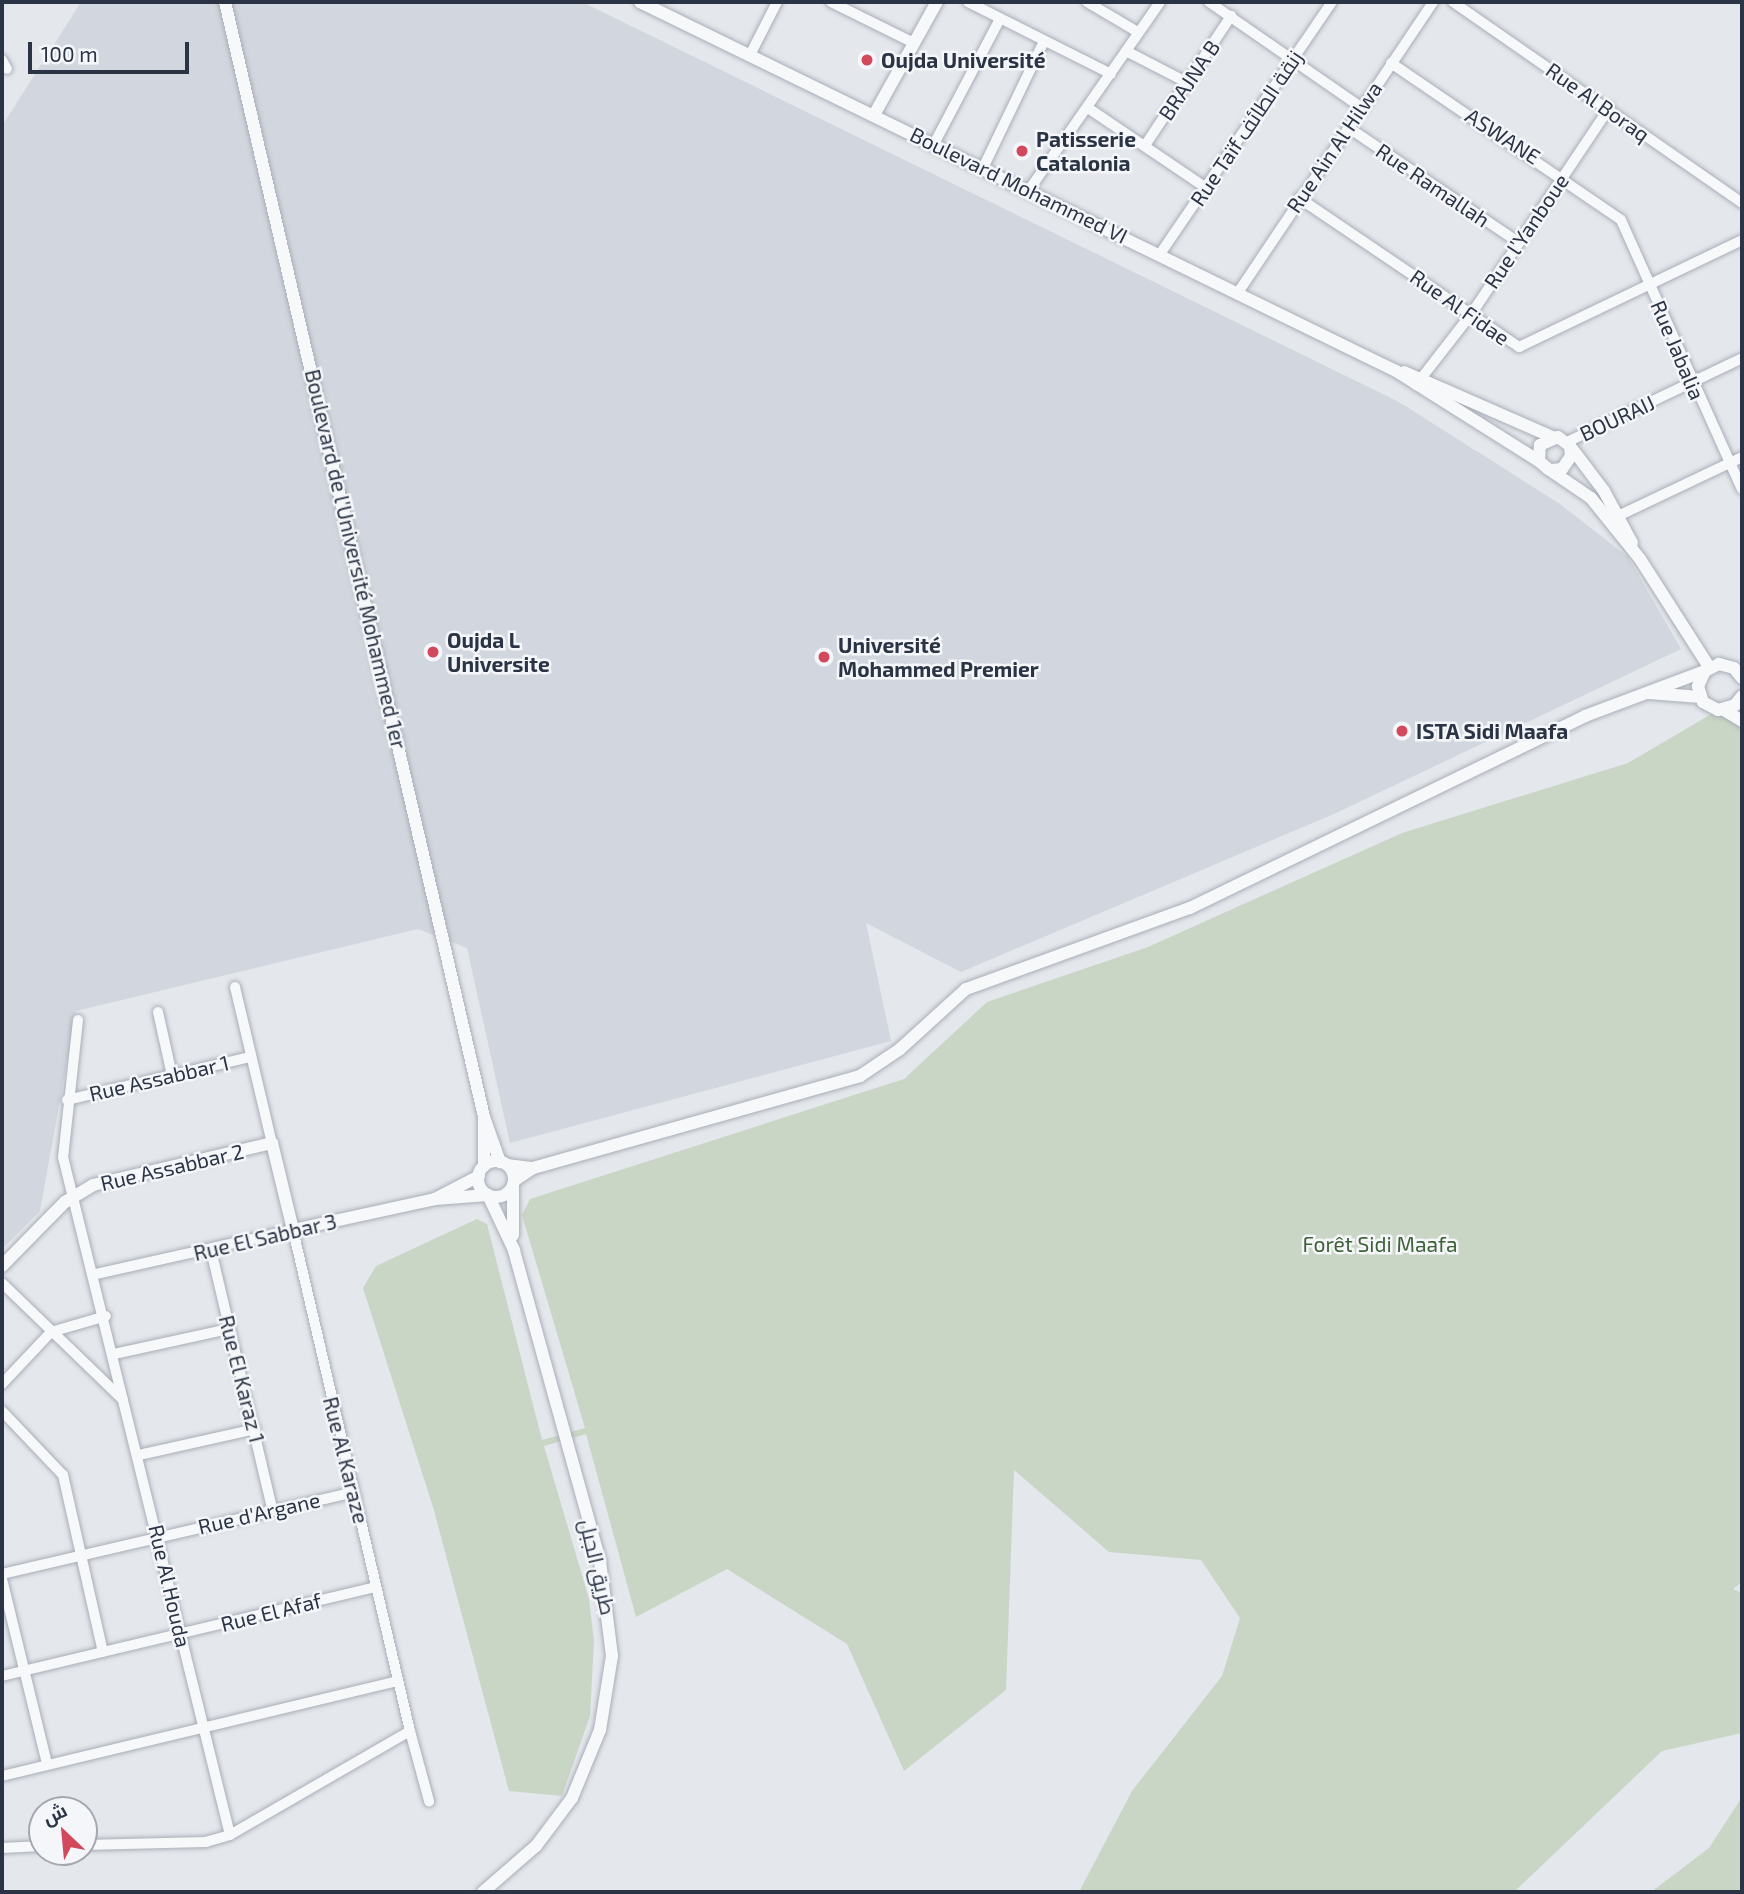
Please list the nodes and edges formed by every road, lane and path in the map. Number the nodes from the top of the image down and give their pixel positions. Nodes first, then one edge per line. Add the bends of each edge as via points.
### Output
1 (225, 2) edge
2 (640, 2) edge
3 (777, 2) edge
4 (831, 2) edge
5 (937, 2) edge
6 (968, 2) edge
7 (1087, 2) edge
8 (1160, 2) edge
9 (1209, 2) edge
10 (1332, 2) edge
11 (1433, 2) edge
12 (1453, 2) edge
13 (1231, 16) junction
14 (1000, 19) junction
15 (1138, 32) junction
16 (1044, 41) junction
17 (914, 43) junction
18 (1126, 51) junction
19 (750, 55) junction
20 (1294, 58) junction
21 (1391, 63) junction
22 (1111, 74) junction
23 (1188, 83) junction
24 (1088, 108) junction
25 (1362, 108) junction
26 (1609, 108) junction
27 (874, 115) junction
28 (1349, 128) junction
29 (934, 144) junction
30 (1146, 144) junction
31 (983, 168) junction
32 (1563, 176) junction
33 (1206, 188) junction
34 (1029, 190) junction
35 (1299, 198) junction
36 (1742, 203) edge
37 (1614, 211) joint
38 (1742, 240) edge
39 (1518, 242) junction
40 (1160, 254) junction
41 (1651, 288) junction
42 (1237, 294) junction
43 (1472, 313) junction
44 (1742, 358) edge
45 (1418, 380) junction
46 (1691, 384) junction
47 (1552, 437) junction
48 (1568, 444) junction
49 (1742, 457) edge
50 (1539, 461) junction
51 (1729, 464) junction
52 (1552, 470) junction
53 (1742, 489) edge
54 (1618, 516) junction
55 (1640, 559) junction
56 (1711, 667) junction
57 (1740, 671) edge
58 (1642, 692) junction
59 (1742, 696) edge
60 (1700, 697) junction
61 (1724, 710) junction
62 (1742, 721) edge
63 (234, 988) dead end
64 (158, 1012) dead end
65 (78, 1020) dead end
66 (251, 1057) junction
67 (172, 1076) junction
68 (67, 1100) junction
69 (484, 1117) junction
70 (272, 1143) junction
71 (504, 1164) junction
72 (533, 1168) junction
73 (481, 1171) junction
74 (513, 1183) junction
75 (75, 1195) junction
76 (488, 1195) junction
77 (435, 1199) junction
78 (293, 1230) junction
79 (212, 1250) junction
80 (514, 1250) junction
81 (2, 1266) edge
82 (96, 1274) junction
83 (2, 1283) edge
84 (106, 1316) junction
85 (229, 1329) junction
86 (51, 1332) junction
87 (114, 1354) junction
88 (2, 1384) edge
89 (125, 1402) junction
90 (2, 1411) edge
91 (255, 1429) junction
92 (139, 1455) junction
93 (354, 1492) junction
94 (272, 1510) junction
95 (159, 1536) junction
96 (80, 1555) junction
97 (2, 1576) edge
98 (376, 1587) junction
99 (181, 1634) junction
100 (103, 1652) junction
101 (23, 1671) junction
102 (2, 1676) edge
103 (398, 1681) junction
104 (203, 1731) junction
105 (410, 1731) junction
106 (47, 1764) junction
107 (2, 1776) edge
108 (429, 1801) dead end
109 (230, 1835) junction
110 (98, 1845) edge
111 (28, 1846) edge
112 (2, 1847) edge
113 (483, 1892) edge

1 - 69 street, Boulevard de l'Université Mohammed 1er
2 - 19 street, Boulevard Mohammed VI
3 - 19 street
4 - 17 street
5 - 17 street
6 - 14 street
7 - 15 street
8 - 15 street
9 - 13 street
10 - 20 street, Rue Taïf زنقة الطائف
11 - 21 street, Rue Ain Al Hilwa
12 - 26 street, Rue Al Boraq
13 - 20 street
13 - 23 street, BRAJNA B
14 - 16 street
14 - 29 street
15 - 18 street
16 - 22 street
16 - 31 street
17 - 27 street
18 - 22 street
18 - 23 street
19 - 27 street, Boulevard Mohammed VI
20 - 25 street
20 - 33 street, Rue Taïf زنقة الطائف
21 - 25 street, Rue Ain Al Hilwa
21 - 32 street, ASWANE
22 - 24 street
23 - 30 street, BRAJNA B
24 - 30 street
24 - 34 street
25 - 28 street, Rue Ain Al Hilwa
26 - 32 street, Rue l’Yanboue
26 - 36 street, Rue Al Boraq
27 - 29 street, Boulevard Mohammed VI
28 - 35 street, Rue Ain Al Hilwa
28 - 39 street, Rue Ramallah
29 - 31 street, Boulevard Mohammed VI
30 - 33 street
31 - 34 street, Boulevard Mohammed VI
32 - 37 street, ASWANE
32 - 39 street, Rue l’Yanboue
33 - 40 street, Rue Taïf زنقة الطائف
34 - 40 street, Boulevard Mohammed VI
35 - 42 street, Rue Ain Al Hilwa
35 - 43 street, Rue Al Fidae
37 - 41 street, Rue Jabalia
38 - 41 street, Rue Al Fidae
39 - 43 street, Rue l’Yanboue
40 - 42 street, Boulevard Mohammed VI
41 - 43 street, Rue Al Fidae via 1526,347 1513,345
41 - 46 street, Rue Jabalia
42 - 45 street, Boulevard Mohammed VI
43 - 45 street, Rue l’Yanboue
44 - 46 street, BOURAIJ
45 - 47 street, Boulevard Mohammed VI
45 - 50 street, Boulevard Mohammed VI
46 - 48 street, BOURAIJ
46 - 51 street, Rue Jabalia
47 - 48 street
47 - 50 street via 1540,445
48 - 52 street via 1570,461
48 - 54 street
49 - 51 street
50 - 52 street
51 - 53 street, Rue Jabalia
51 - 54 street
52 - 55 street via 1591,498
54 - 55 street
55 - 56 street
56 - 57 street
56 - 58 street
56 - 60 street via 1698,686
58 - 60 street
58 - 72 street via 1190,908 966,989 900,1049 860,1076
59 - 61 street
60 - 61 street via 1713,709
61 - 62 street
63 - 66 street, Rue Al Karaze
64 - 67 street
65 - 68 street, Rue Al Houda
66 - 67 street, Rue Assabbar 1
66 - 70 street, Rue Al Karaze
67 - 68 street, Rue Assabbar 1
68 - 75 street, Rue Al Houda via 63,1157
69 - 71 street, Boulevard de l'Université Mohammed 1er
69 - 73 street, Boulevard de l'Université Mohammed 1er
70 - 75 street, Rue Assabbar 2 via 127,1175
70 - 78 street, Rue Al Karaze
71 - 72 street
71 - 73 street, Rue El Sabbar 3
71 - 74 street, Boulevard de l'Université Mohammed 1er
72 - 74 street
73 - 76 street
73 - 77 street, Rue El Sabbar 3
74 - 76 street, Rue El Sabbar 3 via 503,1196
74 - 80 street
75 - 81 street
75 - 82 street, Rue Al Houda
76 - 77 street, Rue El Sabbar 3
76 - 80 street
77 - 78 street, Rue El Sabbar 3
78 - 79 street, Rue El Sabbar 3
78 - 93 street, Rue Al Karaze
79 - 82 street, Rue El Sabbar 3
79 - 85 street, Rue El Karaz 1
80 - 113 street, طريق الجبل via 605,1580 612,1656 600,1730 572,1798 536,1846
82 - 84 street, Rue Al Houda
83 - 86 street
84 - 86 street
84 - 87 street, Rue Al Houda
85 - 87 street
85 - 91 street, Rue El Karaz 1
86 - 88 street
86 - 89 street
87 - 89 street, Rue Al Houda
89 - 92 street, Rue Al Houda
90 - 96 street via 60,1469
91 - 92 street
91 - 94 street, Rue El Karaz 1
92 - 95 street, Rue Al Houda
93 - 94 street, Rue d'Argane
93 - 98 street, Rue Al Karaze
94 - 95 street, Rue d'Argane
95 - 96 street, Rue d'Argane
95 - 99 street, Rue Al Houda
96 - 97 street, Rue d'Argane
96 - 100 street
97 - 101 street
98 - 99 street, Rue El Afaf
98 - 103 street, Rue Al Karaze
99 - 100 street, Rue El Afaf
99 - 104 street, Rue Al Houda
100 - 101 street, Rue El Afaf
101 - 102 street, Rue El Afaf
101 - 106 street
103 - 104 street
103 - 105 street, Rue Al Karaze
104 - 106 street
104 - 109 street, Rue Al Houda
105 - 108 street, Rue Al Karaze
105 - 109 street
106 - 107 street
109 - 110 street via 206,1842
111 - 112 street

